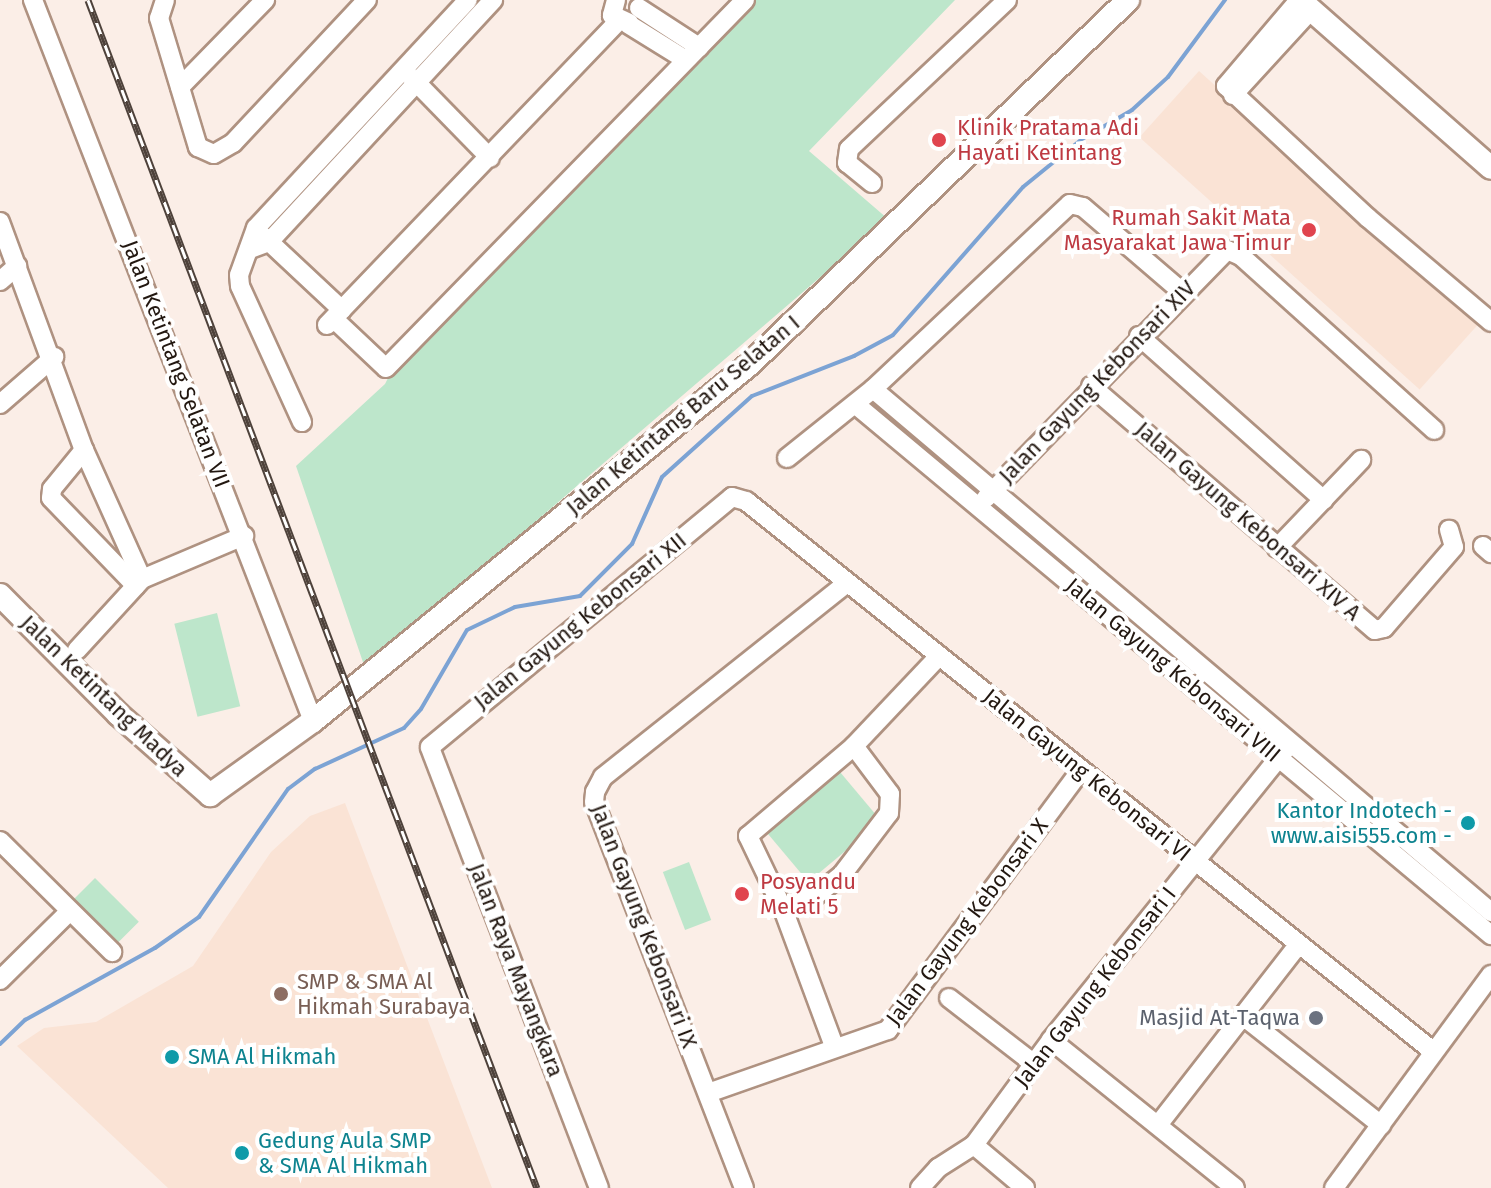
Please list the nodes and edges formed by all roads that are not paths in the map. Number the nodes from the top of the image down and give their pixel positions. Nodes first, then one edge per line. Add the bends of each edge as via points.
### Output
1 (33, 0) edge
2 (165, 0) edge
3 (265, 0) edge
4 (367, 0) edge
5 (468, 0) edge
6 (493, 0) edge
7 (745, 0) edge
8 (1007, 0) edge
9 (1128, 0) edge
10 (1304, 3) edge
11 (621, 9) edge
12 (692, 54) junction
13 (403, 69) junction
14 (418, 83) junction
15 (180, 87) junction
16 (490, 158) junction
17 (1491, 168) edge
18 (872, 183) dead end
19 (0, 222) edge
20 (262, 235) junction
21 (17, 266) junction
22 (0, 281) edge
23 (1182, 292) junction
24 (335, 318) junction
25 (1491, 322) edge
26 (1139, 336) junction
27 (54, 357) junction
28 (1091, 386) junction
29 (873, 389) junction
30 (0, 404) edge
31 (855, 404) junction
32 (302, 422) dead end
33 (1434, 430) dead end
34 (84, 450) junction
35 (787, 458) dead end
36 (1361, 460) dead end
37 (993, 490) junction
38 (739, 497) joint
39 (1324, 500) junction
40 (979, 507) junction
41 (1449, 530) dead end
42 (244, 536) junction
43 (1277, 548) junction
44 (139, 583) junction
45 (847, 583) junction
46 (0, 595) edge
47 (77, 650) dead end
48 (939, 656) junction
49 (313, 721) junction
50 (1291, 743) junction
51 (854, 746) junction
52 (430, 754) joint
53 (1278, 757) junction
54 (1081, 770) junction
55 (208, 796) joint
56 (0, 841) edge
57 (1195, 861) junction
58 (783, 909) junction
59 (70, 911) junction
60 (1491, 912) edge
61 (1491, 935) edge
62 (1299, 944) junction
63 (112, 952) dead end
64 (1491, 975) edge
65 (0, 980) edge
66 (949, 998) dead end
67 (1243, 1016) junction
68 (1051, 1040) junction
69 (834, 1046) junction
70 (1434, 1052) junction
71 (1033, 1063) junction
72 (708, 1093) junction
73 (1158, 1125) junction
74 (1381, 1125) junction
75 (974, 1145) junction
76 (599, 1188) edge
77 (744, 1188) edge
78 (920, 1188) edge
79 (1025, 1188) edge
80 (1235, 1188) edge
81 (1334, 1188) edge

1 - 42 street, Jalan Ketintang Selatan VII
2 - 15 street via 159,18
3 - 15 street
4 - 15 street via 223,150 214,154 198,147
5 - 13 street
6 - 14 street
7 - 12 street
8 - 18 street via 849,149 847,163
9 - 49 street, Jalan Ketintang Baru Selatan I via 750,364
10 - 17 street
10 - 25 street via 1233,95
11 - 12 street
11 - 16 street
12 - 24 street via 386,368
13 - 14 street
13 - 20 street
14 - 16 street
14 - 20 street
16 - 24 street
19 - 21 street
20 - 24 street
20 - 32 street via 250,249 240,286
21 - 22 street
21 - 27 street
23 - 26 street, Jalan Gayung Kebonsari XIV
23 - 29 street via 1083,207 1070,204
23 - 33 street, Jalan Gayung Kebonsari XIV via 1225,251 1234,251
26 - 28 street, Jalan Gayung Kebonsari XIV
26 - 39 street
27 - 30 street
27 - 34 street
28 - 37 street, Jalan Gayung Kebonsari XIV
28 - 43 street, Jalan Gayung Kebonsari XIV A
29 - 31 street
29 - 37 street, Jalan Gayung Kebonsari VIII
31 - 35 street
31 - 40 street, Jalan Gayung Kebonsari VIII
34 - 44 street
34 - 44 street via 52,489 51,498
36 - 39 street
37 - 40 street, Jalan Gayung Kebonsari XIV
37 - 50 street, Jalan Gayung Kebonsari VIII
38 - 45 street, Jalan Gayung Kebonsari VI
38 - 52 street, Jalan Gayung Kebonsari XII via 732,497 433,741
39 - 43 street
40 - 53 street, Jalan Gayung Kebonsari VIII
41 - 43 street, Jalan Gayung Kebonsari XIV A via 1454,547 1379,630
42 - 44 street
42 - 49 street, Jalan Ketintang Selatan VII
44 - 47 street
45 - 48 street, Jalan Gayung Kebonsari VI
45 - 72 street, Jalan Gayung Kebonsari IX via 603,777 595,792 594,802
46 - 55 street, Jalan Ketintang Madya
48 - 51 street
48 - 54 street, Jalan Gayung Kebonsari VI
49 - 55 street, Jalan Ketintang Baru Selatan I
50 - 53 street, Jalan Gayung Kebonsari I
50 - 60 street, Jalan Gayung Kebonsari VIII
51 - 58 street via 748,834
51 - 58 street via 890,794 889,813 841,876 815,896
52 - 76 street, Jalan Raya Mayangkara
53 - 57 street, Jalan Gayung Kebonsari I
53 - 61 street, Jalan Gayung Kebonsari VIII
54 - 57 street, Jalan Gayung Kebonsari VI
54 - 69 street, Jalan Gayung Kebonsari X via 894,1023 878,1037
56 - 59 street
57 - 62 street, Jalan Gayung Kebonsari VI
57 - 68 street, Jalan Gayung Kebonsari I
58 - 69 street
59 - 63 street
59 - 65 street
62 - 67 street
62 - 70 street, Jalan Gayung Kebonsari VI
64 - 70 street
66 - 71 street
67 - 73 street
67 - 74 street
68 - 71 street, Jalan Gayung Kebonsari I
68 - 73 street
69 - 72 street, Jalan Gayung Kebonsari X
70 - 74 street
71 - 75 street, Jalan Gayung Kebonsari I
72 - 77 street, Jalan Gayung Kebonsari IX
73 - 80 street
74 - 81 street
75 - 78 street via 948,1160
75 - 79 street

